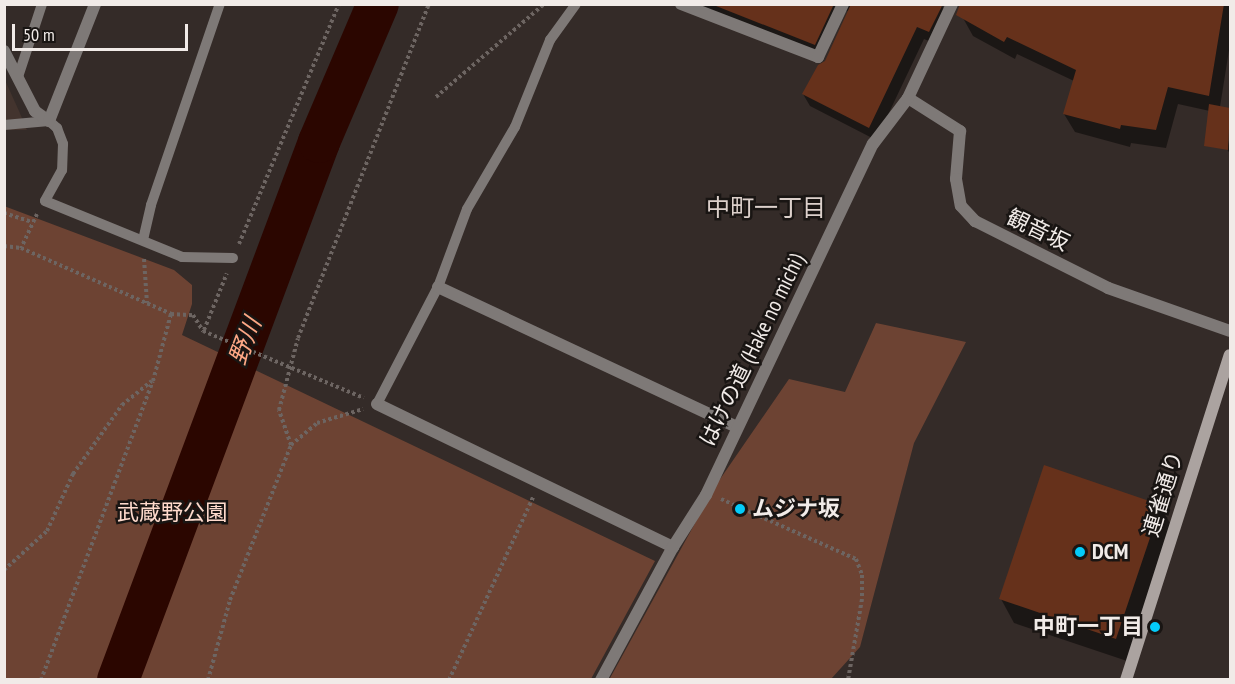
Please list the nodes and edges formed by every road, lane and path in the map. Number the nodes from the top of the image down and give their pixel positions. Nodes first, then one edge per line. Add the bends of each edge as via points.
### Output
1 (42, 4) edge
2 (95, 4) edge
3 (220, 4) edge
4 (339, 4) edge
5 (429, 4) edge
6 (544, 4) edge
7 (576, 4) edge
8 (681, 4) edge
9 (843, 4) edge
10 (952, 4) edge
11 (4, 51) edge
12 (18, 77) junction
13 (436, 97) dead end
14 (908, 98) junction
15 (49, 120) junction
16 (4, 125) edge
17 (45, 201) junction
18 (4, 213) edge
19 (32, 222) junction
20 (143, 240) junction
21 (4, 246) edge
22 (21, 248) junction
23 (234, 258) junction
24 (438, 287) junction
25 (147, 303) junction
26 (171, 314) junction
27 (203, 331) junction
28 (1230, 331) edge
29 (1230, 355) edge
30 (291, 368) junction
31 (153, 381) junction
32 (377, 404) junction
33 (737, 427) junction
34 (291, 445) junction
35 (546, 484) junction
36 (706, 495) junction
37 (673, 547) junction
38 (4, 570) edge
39 (41, 680) edge
40 (208, 680) edge
41 (449, 680) edge
42 (601, 680) edge
43 (848, 680) edge
44 (1126, 680) edge

1 - 12 lane
2 - 15 street
3 - 20 lane
4 - 23 path
5 - 30 path via 298,338
6 - 13 path
7 - 24 lane via 550,40 515,127 467,209
8 - 9 street via 818,57
10 - 14 street, はけの道 (Hake no michi)
11 - 12 street
12 - 15 street via 35,111
14 - 28 street, 観音坂 via 960,130 956,179 962,206 975,220 1108,288
14 - 33 street, はけの道 (Hake no michi) via 873,144
15 - 16 lane
15 - 17 lane via 63,144 62,170
17 - 19 path
17 - 20 lane
18 - 19 path
19 - 22 path
20 - 23 lane via 182,257
20 - 25 path
21 - 22 path
22 - 25 path
23 - 27 path
24 - 32 lane
24 - 33 street
25 - 26 path
26 - 27 path via 193,315
26 - 31 path
27 - 30 path
29 - 44 main road, 連雀通り
30 - 32 path
30 - 34 path via 279,410
31 - 38 path via 122,405 73,474 47,531
31 - 39 path
32 - 34 path via 317,423
32 - 35 street
33 - 36 street, はけの道 (Hake no michi)
34 - 40 path via 230,600
35 - 37 street
35 - 41 path via 534,496
36 - 37 street, はけの道 (Hake no michi)
36 - 43 path via 735,503 856,559 862,575 862,599
37 - 42 street, はけの道 (Hake no michi)

